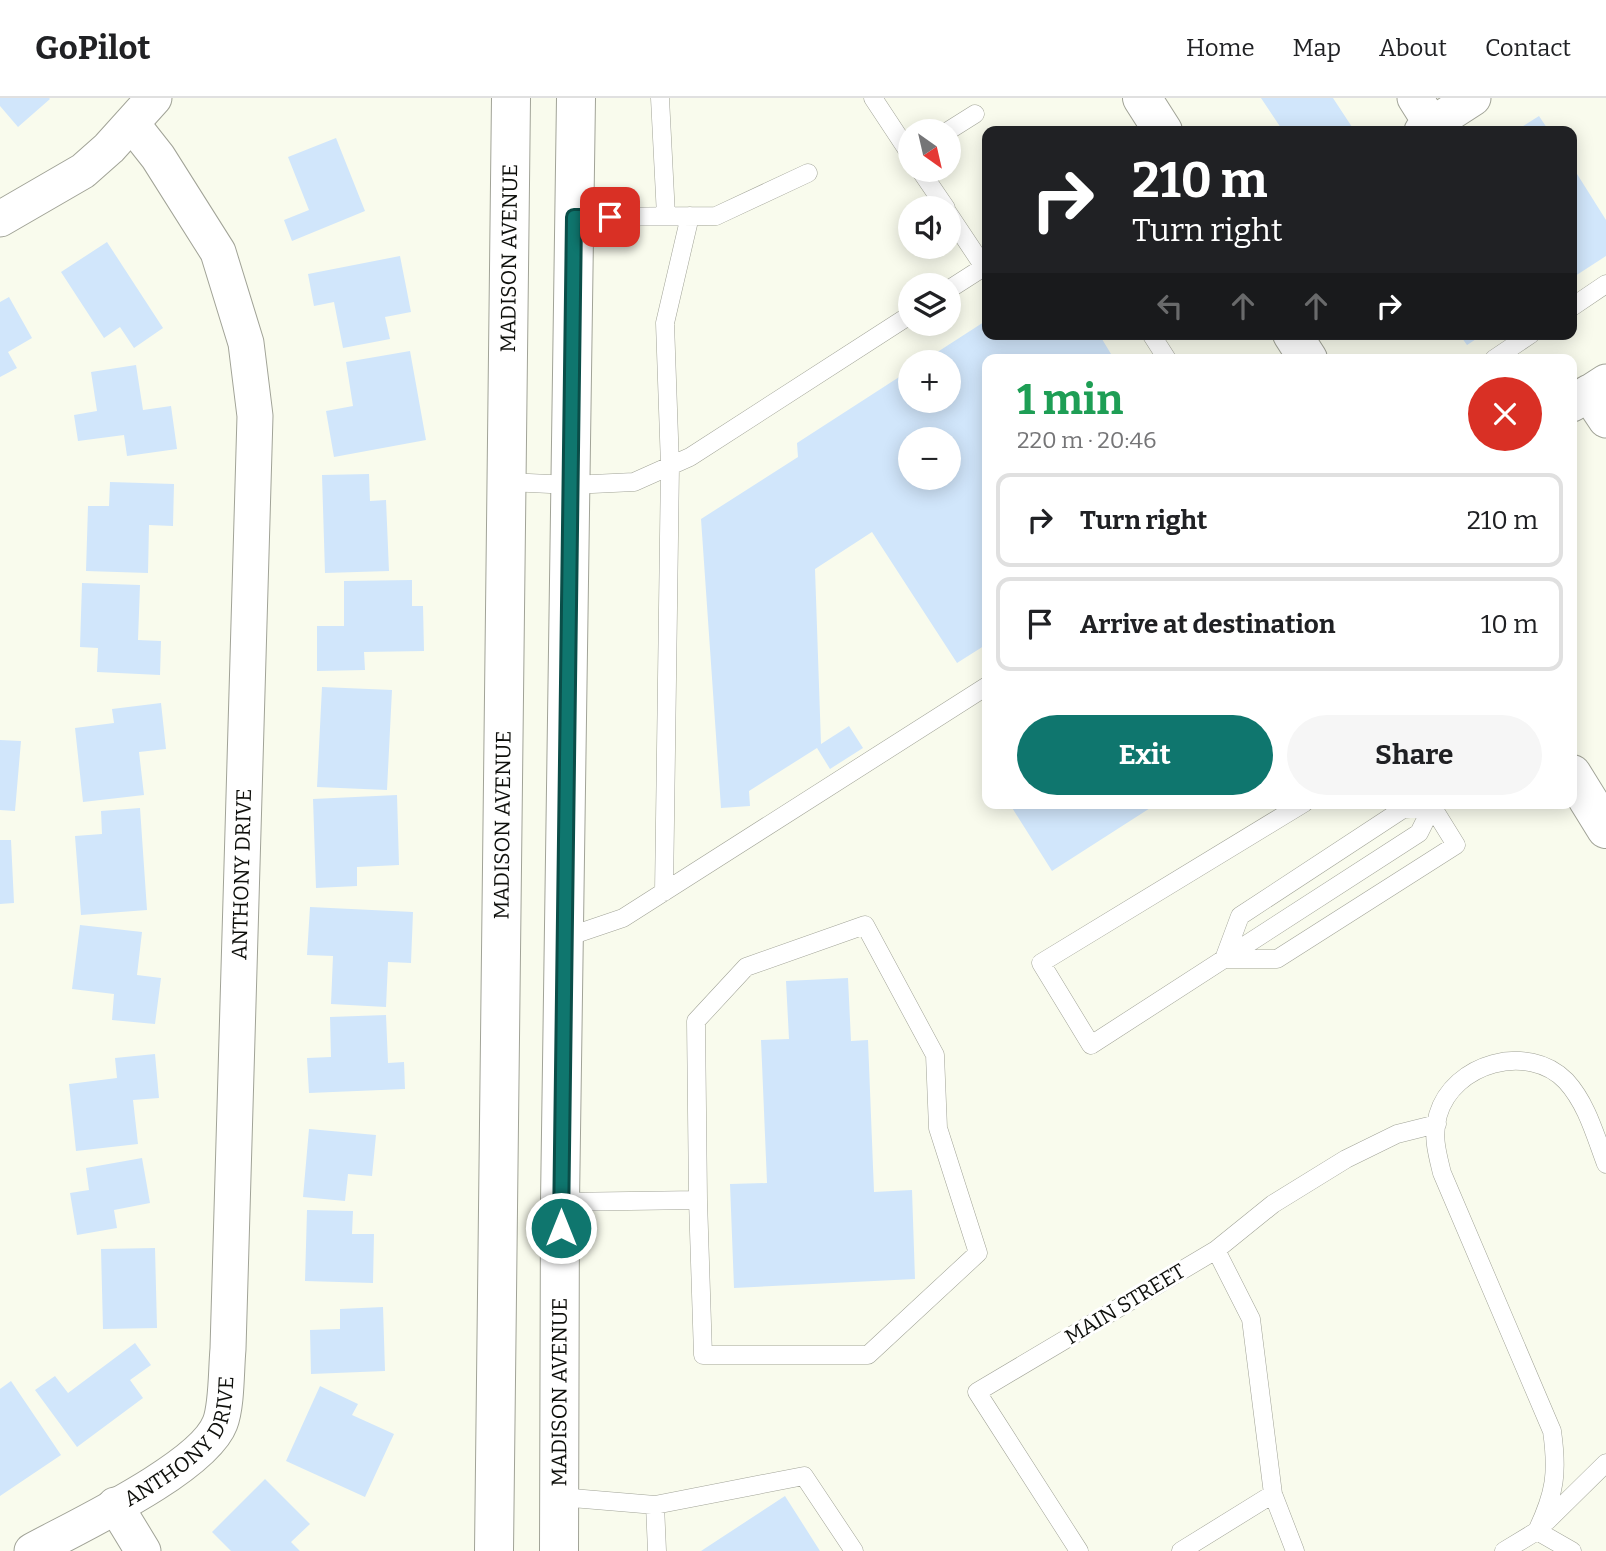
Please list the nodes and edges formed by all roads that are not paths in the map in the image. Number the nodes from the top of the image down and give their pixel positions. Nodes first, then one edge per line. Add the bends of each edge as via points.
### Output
1 (154, 98) edge
2 (511, 98) edge
3 (576, 98) edge
4 (660, 98) edge
5 (873, 98) edge
6 (1142, 98) edge
7 (1473, 98) edge
8 (975, 114) dead end
9 (1423, 118) edge
10 (961, 123) edge
11 (132, 124) junction
12 (1160, 126) edge
13 (898, 136) edge
14 (808, 173) dead end
15 (666, 216) junction
16 (690, 216) junction
17 (574, 217) junction
18 (0, 219) edge
19 (961, 231) edge
20 (982, 260) edge
21 (982, 269) edge
22 (961, 282) edge
23 (1606, 284) edge
24 (1577, 304) edge
25 (898, 323) edge
26 (1522, 340) edge
27 (1501, 354) edge
28 (670, 466) junction
29 (506, 482) junction
30 (571, 485) junction
31 (982, 689) edge
32 (1588, 785) edge
33 (1294, 809) edge
34 (1403, 809) edge
35 (1429, 809) edge
36 (1434, 809) edge
37 (1606, 829) edge
38 (664, 892) junction
39 (564, 938) junction
40 (1224, 959) junction
41 (1437, 1124) junction
42 (1606, 1164) edge
43 (698, 1200) junction
44 (561, 1202) junction
45 (1216, 1250) junction
46 (1606, 1463) edge
47 (1273, 1494) junction
48 (560, 1497) junction
49 (115, 1505) junction
50 (655, 1505) junction
51 (1536, 1531) junction
52 (32, 1551) edge
53 (144, 1551) edge
54 (494, 1551) edge
55 (559, 1551) edge
56 (657, 1551) edge
57 (854, 1551) edge
58 (1079, 1551) edge
59 (1181, 1551) edge
60 (1295, 1551) edge
61 (1504, 1551) edge
62 (1572, 1551) edge

1 - 11 street
2 - 29 main road, MADISON AVENUE
3 - 17 main road, MADISON AVENUE
4 - 15 lane
5 - 13 lane
6 - 12 main road
7 - 9 street
8 - 10 lane
11 - 18 street via 83,171
11 - 49 street, ANTHONY DRIVE via 218,252 246,343 255,416 229,1335 220,1423 206,1444 177,1469
14 - 16 lane via 716,216
15 - 16 lane
15 - 17 lane
16 - 28 lane via 666,323
17 - 30 main road, MADISON AVENUE
19 - 20 lane
21 - 22 lane
23 - 24 lane
25 - 28 lane
26 - 27 lane
28 - 30 lane via 634,482
28 - 38 lane
29 - 30 lane
29 - 54 main road, MADISON AVENUE
30 - 39 main road, MADISON AVENUE
31 - 38 lane
32 - 37 main road
33 - 40 lane via 1041,963 1091,1045
34 - 40 lane via 1240,916
35 - 40 lane via 1419,833
36 - 40 lane via 1456,845 1277,959
38 - 39 lane via 623,918
39 - 44 main road, MADISON AVENUE
41 - 42 lane via 1453,1087 1477,1068 1507,1060 1538,1064 1564,1079 1583,1103
41 - 45 lane via 1397,1133 1346,1159 1273,1204
41 - 51 lane via 1434,1144 1442,1173 1552,1431 1557,1465 1552,1500
43 - 43 lane via 703,1355 868,1355 978,1253 938,1128 935,1055 865,926 746,967 696,1020
43 - 44 lane
44 - 48 main road, MADISON AVENUE
45 - 47 lane via 1251,1319
45 - 58 lane, MAIN STREET via 977,1392
46 - 51 lane
47 - 59 lane
47 - 60 lane
48 - 50 lane
48 - 55 main road, MADISON AVENUE
49 - 52 street, ANTHONY DRIVE
49 - 53 street
50 - 56 lane
50 - 57 lane via 804,1475
51 - 61 lane
51 - 62 lane

